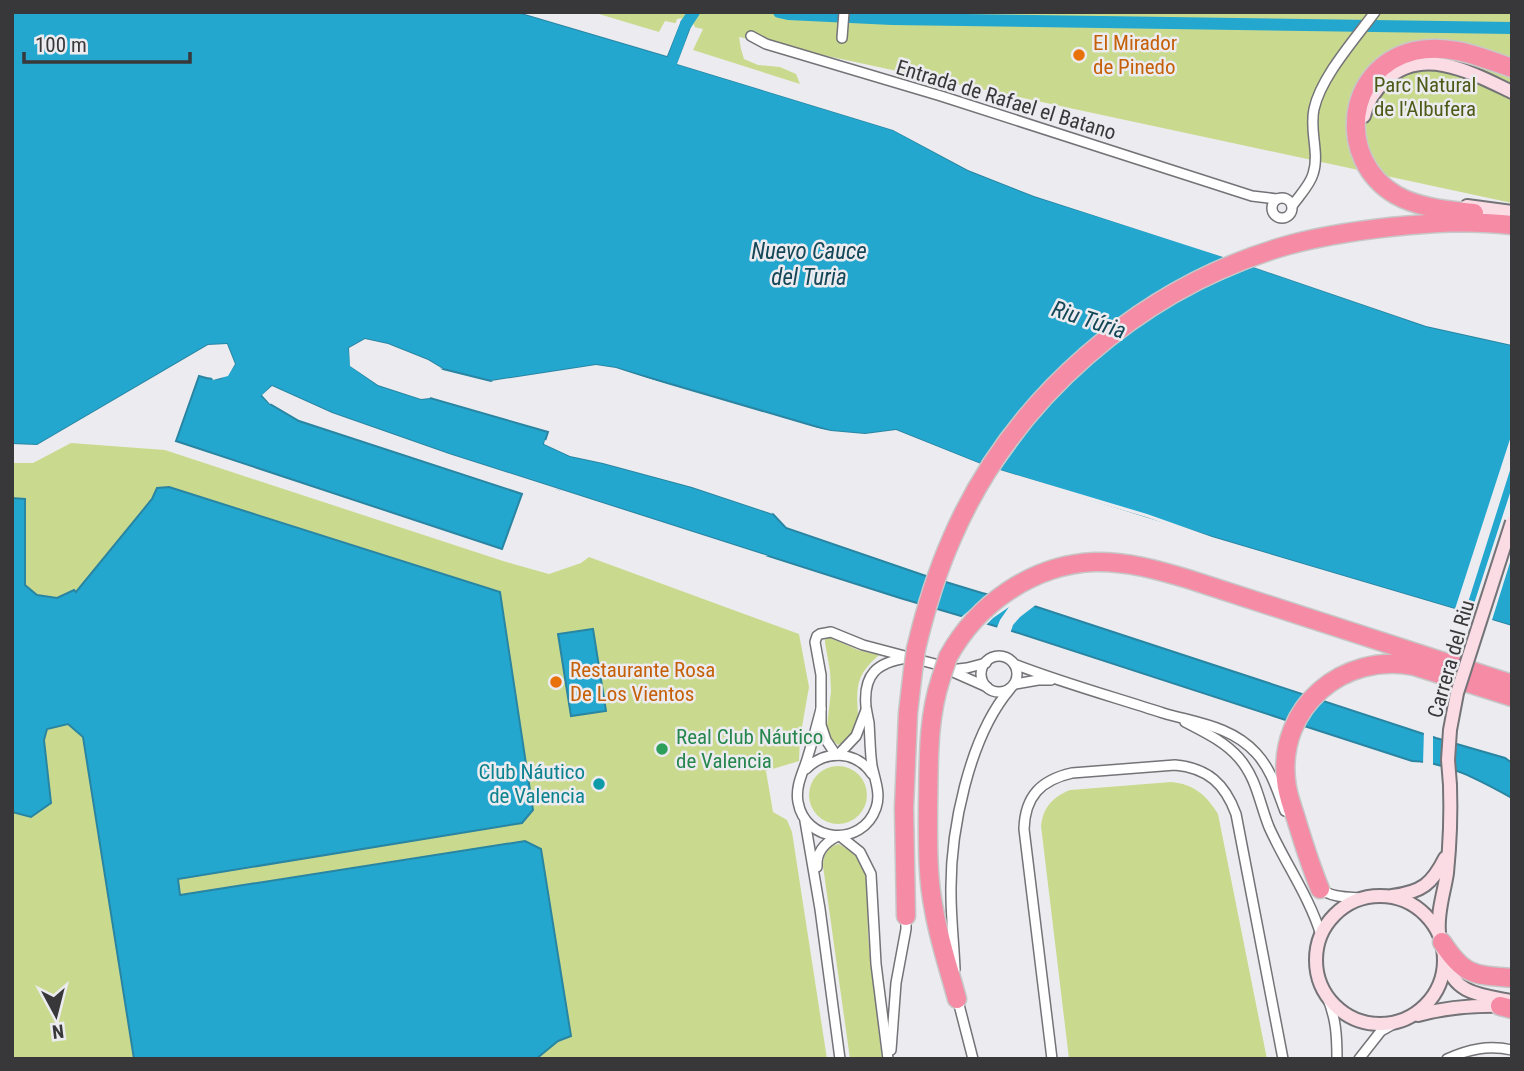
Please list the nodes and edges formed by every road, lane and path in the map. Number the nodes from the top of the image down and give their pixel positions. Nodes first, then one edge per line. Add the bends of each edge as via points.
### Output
1 (844, 12) edge
2 (1375, 12) edge
3 (843, 34) dead end
4 (751, 36) dead end
5 (1512, 68) edge
6 (1512, 92) edge
7 (1306, 187) junction
8 (1252, 196) junction
9 (1281, 199) junction
10 (1292, 206) junction
11 (1272, 209) junction
12 (1512, 212) edge
13 (1512, 218) edge
14 (1512, 225) edge
15 (1400, 226) junction
16 (1512, 233) edge
17 (1512, 522) edge
18 (912, 659) junction
19 (986, 663) junction
20 (1014, 664) junction
21 (946, 668) junction
22 (1063, 680) junction
23 (1512, 684) edge
24 (1013, 686) junction
25 (987, 687) junction
26 (1512, 697) edge
27 (866, 708) junction
28 (821, 709) junction
29 (1174, 716) junction
30 (837, 755) junction
31 (802, 775) junction
32 (874, 779) junction
33 (804, 819) junction
34 (839, 836) junction
35 (1448, 851) junction
36 (1320, 889) junction
37 (1389, 896) junction
38 (1363, 898) junction
39 (820, 909) junction
40 (906, 916) joint
41 (1321, 935) junction
42 (1442, 943) junction
43 (1512, 978) edge
44 (1327, 997) junction
45 (957, 999) junction
46 (1509, 1006) edge
47 (1402, 1020) junction
48 (1512, 1050) edge
49 (840, 1059) edge
50 (889, 1059) edge
51 (973, 1059) edge
52 (1052, 1059) edge
53 (1283, 1059) edge
54 (1337, 1059) edge
55 (1359, 1059) edge
56 (1447, 1059) edge

1 - 3 street
2 - 7 street via 1323,84 1314,109 1313,176
4 - 8 street, Entrada de Rafael el Batano
5 - 13 highway via 1451,50 1405,54 1387,63 1369,82 1357,106 1355,130 1367,169 1398,196 1442,209
6 - 12 street via 1450,66 1407,67 1391,75 1372,95 1362,134 1375,169 1399,189 1433,201
7 - 9 street
7 - 10 street
8 - 9 street, Entrada de Rafael el Batano
8 - 11 street, Entrada de Rafael el Batano
9 - 10 street
9 - 11 street
10 - 11 street via 1284,217 1276,216
14 - 15 highway
15 - 16 highway
15 - 18 highway via 1285,246 1199,280 1116,332 1062,379 1017,430 965,510 942,563
17 - 35 street, Carrera del Riu, bridge via 1457,693 1448,760
18 - 21 street
18 - 27 street via 885,662 874,671 866,689
18 - 28 street via 831,632 820,634 815,642
18 - 40 highway via 904,807
19 - 20 street via 998,656
19 - 21 street
19 - 25 street via 981,678
20 - 22 street
20 - 24 street
21 - 23 highway via 969,626 1018,584 1055,569 1093,562 1163,571
21 - 25 street
21 - 45 highway via 935,695 930,729 928,837 937,927
22 - 24 street
22 - 29 street
24 - 25 street via 995,692
24 - 45 street via 981,740 958,822 951,892
26 - 36 highway via 1399,663 1353,670 1328,684 1304,709 1291,735 1285,764 1287,793
27 - 30 street via 856,736
27 - 32 street
28 - 30 street via 823,733
28 - 31 street
29 - 36 street via 1231,734 1257,754 1275,783 1305,869
29 - 41 street via 1223,743 1251,774 1269,826
30 - 31 street via 814,762
30 - 32 street via 863,764
31 - 33 street via 797,799
32 - 34 street via 878,799 871,818 856,832
33 - 34 street via 820,832
33 - 39 street
34 - 39 street via 821,849 817,859
34 - 50 street via 860,852 871,874 876,964
35 - 37 street, Carrera del Riu via 1428,883 1415,892
35 - 42 street, Carrera del Riu via 1438,920
36 - 38 street via 1339,897
37 - 38 street
37 - 42 street via 1423,912
38 - 41 street via 1342,908
39 - 49 street
40 - 50 street
41 - 44 street via 1315,960
42 - 43 highway via 1469,972
42 - 46 street via 1454,981
42 - 47 street via 1444,968 1435,993
44 - 47 street via 1359,1021
44 - 54 street via 1335,1019
45 - 51 street
46 - 47 street via 1463,1006
47 - 55 street via 1381,1031
48 - 56 street via 1476,1048
52 - 53 street via 1024,829 1027,806 1040,787 1060,775 1175,765 1211,777 1227,794 1236,814

